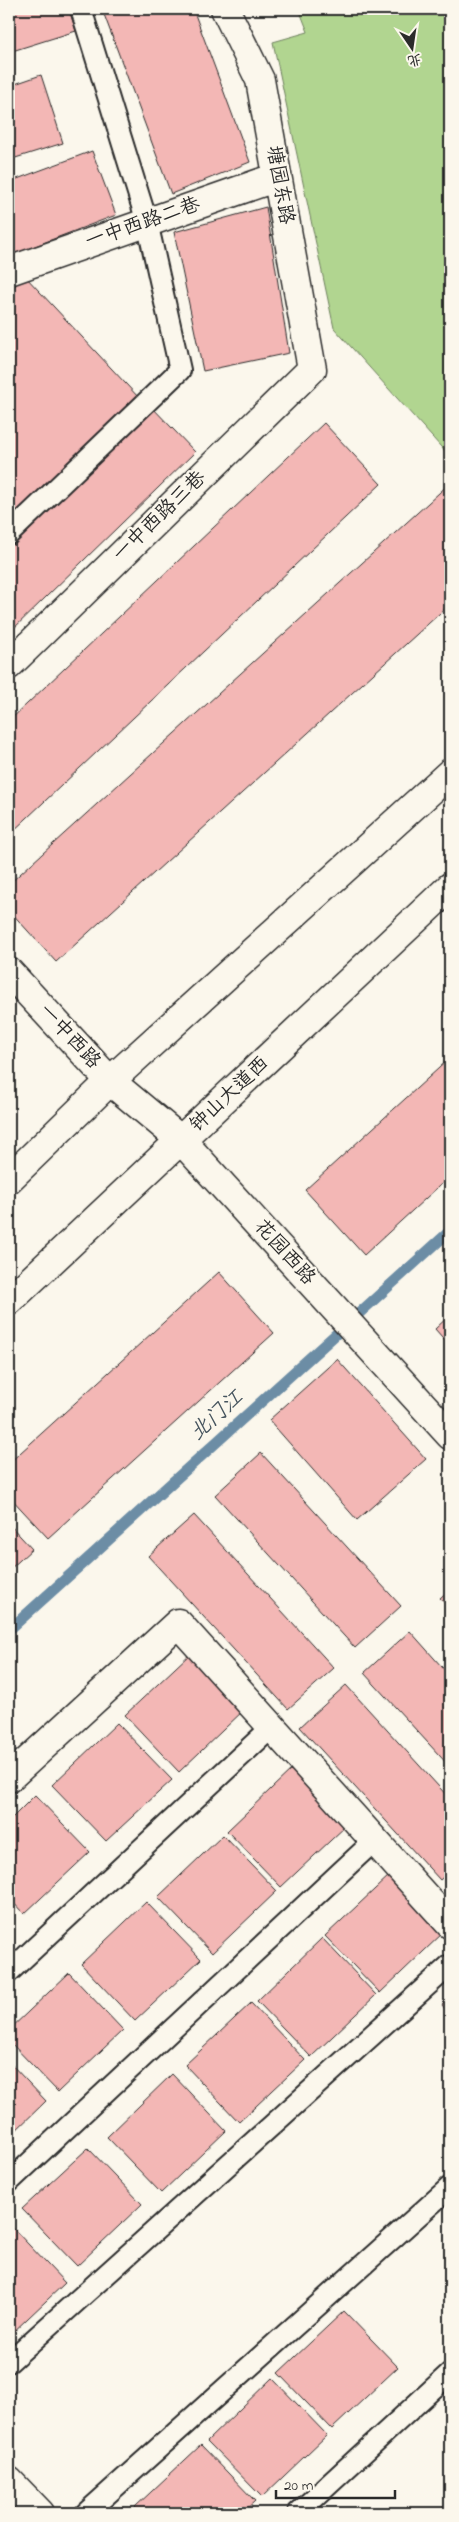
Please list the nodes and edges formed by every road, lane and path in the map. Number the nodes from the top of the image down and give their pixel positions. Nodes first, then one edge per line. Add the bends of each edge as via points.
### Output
1 (81, 9) edge
2 (225, 9) edge
3 (277, 177) junction
4 (147, 222) junction
5 (9, 272) edge
6 (312, 369) joint
7 (9, 534) edge
8 (9, 665) edge
9 (450, 773) edge
10 (450, 888) edge
11 (9, 972) edge
12 (110, 1081) junction
13 (182, 1141) junction
14 (9, 1179) edge
15 (9, 1301) edge
16 (450, 1435) edge
17 (272, 1727) junction
18 (9, 1778) edge
19 (375, 1840) junction
20 (450, 1924) edge
21 (450, 1965) edge
22 (9, 1972) edge
23 (9, 2182) edge
24 (450, 2187) edge
25 (9, 2362) edge
26 (450, 2373) edge
27 (12, 2491) edge
28 (40, 2513) edge
29 (86, 2513) edge
30 (298, 2513) edge

1 - 4 lane
2 - 3 main road, 塘园东路 via 260,80
3 - 4 main road, 一中西路二巷
3 - 6 main road, 塘园东路
4 - 5 main road, 一中西路二巷
4 - 7 lane via 180,370
6 - 8 main road, 一中西路三巷
9 - 12 main road
10 - 13 main road, 钟山大道西
11 - 12 main road, 一中西路
12 - 13 main road, 花园西路
12 - 14 main road
13 - 15 main road, 钟山大道西
13 - 16 main road, 花园西路
17 - 18 main road via 178,1623
17 - 19 main road
17 - 22 lane
19 - 20 main road
19 - 23 lane
21 - 25 lane
24 - 29 lane
26 - 30 lane
27 - 28 main road

